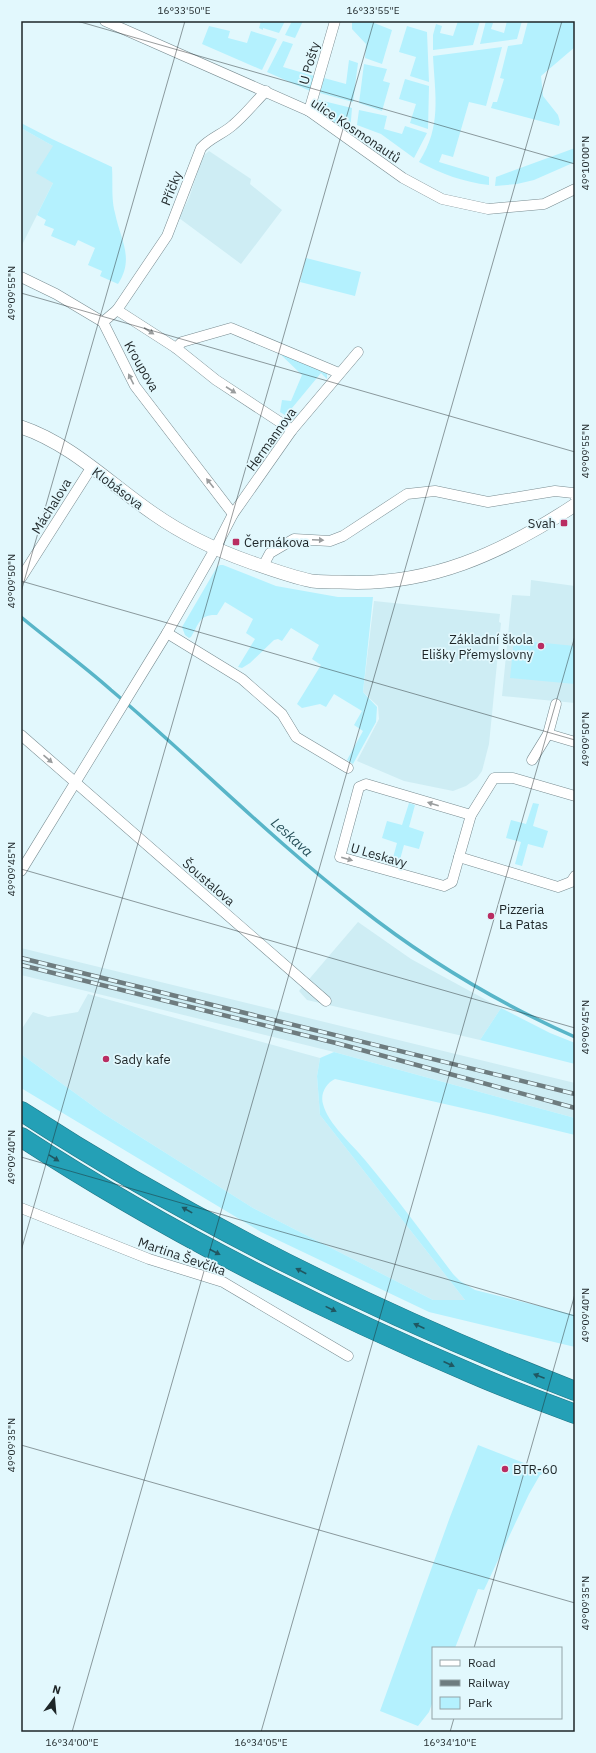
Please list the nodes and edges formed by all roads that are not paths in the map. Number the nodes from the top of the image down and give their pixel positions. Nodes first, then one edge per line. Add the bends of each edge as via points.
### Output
1 (105, 21) edge
2 (335, 21) edge
3 (122, 24) edge
4 (266, 91) junction
5 (309, 111) junction
6 (575, 189) edge
7 (21, 277) edge
8 (117, 310) junction
9 (103, 322) junction
10 (176, 348) junction
11 (358, 352) dead end
12 (339, 373) junction
13 (21, 427) edge
14 (292, 430) junction
15 (91, 468) junction
16 (575, 496) edge
17 (575, 505) edge
18 (234, 514) junction
19 (215, 549) junction
20 (263, 566) junction
21 (21, 578) edge
22 (167, 633) junction
23 (556, 704) dead end
24 (548, 734) junction
25 (21, 735) edge
26 (575, 742) edge
27 (532, 760) dead end
28 (348, 768) dead end
29 (75, 782) junction
30 (575, 796) edge
31 (471, 815) junction
32 (459, 858) junction
33 (21, 871) edge
34 (575, 876) edge
35 (326, 1001) dead end
36 (21, 1111) edge
37 (21, 1137) edge
38 (21, 1208) edge
39 (348, 1356) dead end
40 (575, 1390) edge
41 (575, 1414) edge

1 - 3 street, ulice Kosmonautů
2 - 5 street, U Pošty
3 - 4 street, ulice Kosmonautů
4 - 5 street, ulice Kosmonautů
4 - 8 street, Příčky via 234,124 201,148 167,236
5 - 6 street, ulice Kosmonautů via 403,178 442,199 488,209 544,204
7 - 9 street
8 - 9 street, Příčky
8 -> 10 street
18 -> 9 street, Kroupova via 135,386
10 - 12 street via 182,342 231,328
10 -> 14 street via 216,380
11 - 12 street, Hermannova
12 - 14 street, Hermannova
13 - 15 street, Klobásova via 48,438
14 - 18 street, Hermannova
15 - 19 street, Klobásova via 155,515
15 - 21 street, Máchalova
20 -> 16 street via 270,553 294,540 330,540 343,536 407,494 435,491 488,502 555,491 573,493
17 - 20 street, Klobásova via 505,547 451,569 405,580 360,584 312,581
18 - 19 street, Hermannova
19 - 20 street, Klobásova
19 - 22 street
22 - 28 street via 242,679 282,714 296,737
22 - 29 street
23 - 24 street
24 - 26 street
24 - 27 street
25 -> 29 street, Šoustalova
29 - 33 street
29 - 35 street, Šoustalova
30 - 31 street, U Leskavy via 512,778 494,778
31 - 32 street, U Leskavy
31 -> 32 street, U Leskavy via 366,784 359,787 340,857 444,886 452,882
32 - 34 street via 558,887 571,882
40 -> 36 highway via 433,1333 307,1274 138,1182
37 -> 41 highway via 127,1204 216,1252 380,1333 474,1375
38 - 39 street, Martina Ševčíka via 149,1259 223,1282

